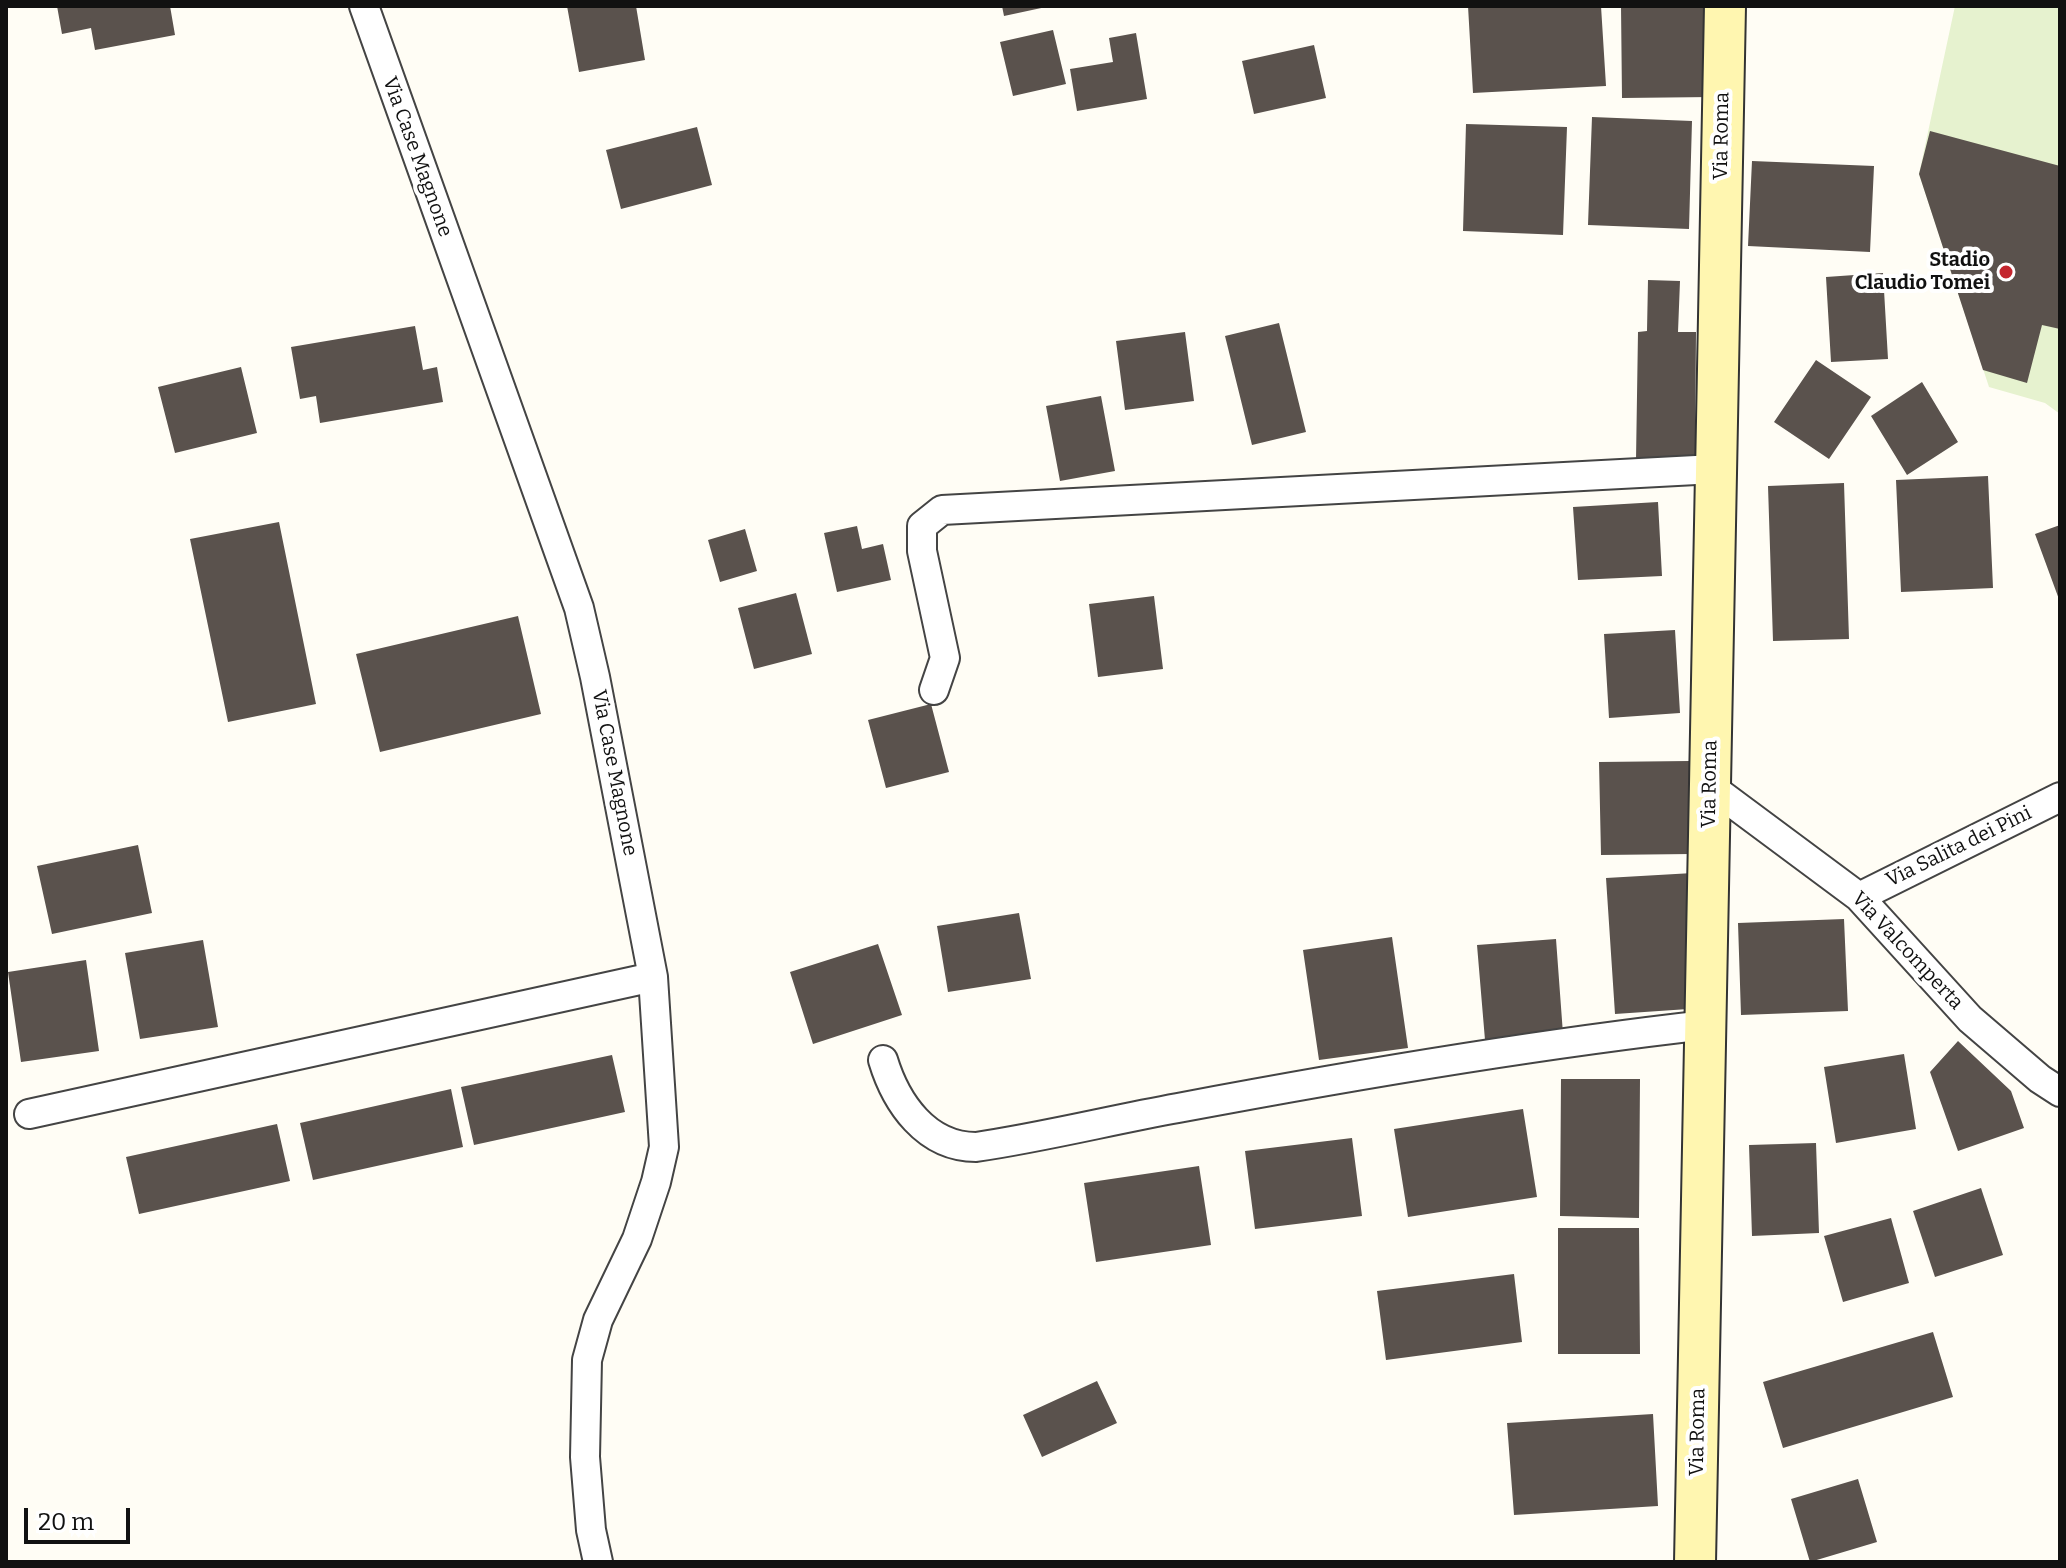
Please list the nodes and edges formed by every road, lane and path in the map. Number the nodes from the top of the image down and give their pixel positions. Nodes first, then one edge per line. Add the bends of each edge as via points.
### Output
1 (364, 6) edge
2 (1725, 6) edge
3 (1715, 469) junction
4 (934, 690) dead end
5 (1711, 787) junction
6 (2060, 797) edge
7 (1859, 897) junction
8 (653, 977) junction
9 (1706, 1025) junction
10 (883, 1060) dead end
11 (2060, 1092) edge
12 (29, 1114) dead end
13 (598, 1562) edge
14 (1695, 1562) edge

1 - 8 street, Via Case Magnone via 579,608
2 - 3 main road, Via Roma
3 - 4 street via 942,510 922,526 922,551 945,658
3 - 5 main road, Via Roma
5 - 7 street, Via Valcomperta
5 - 9 main road, Via Roma
6 - 7 street, Via Salita dei Pini
7 - 11 street, Via Valcomperta via 1970,1019
8 - 12 street
8 - 13 street, Via Case Magnone via 664,1147 637,1239 598,1320 587,1360 585,1457
9 - 10 street via 1443,1062 976,1147 950,1144 908,1113
9 - 14 main road, Via Roma

